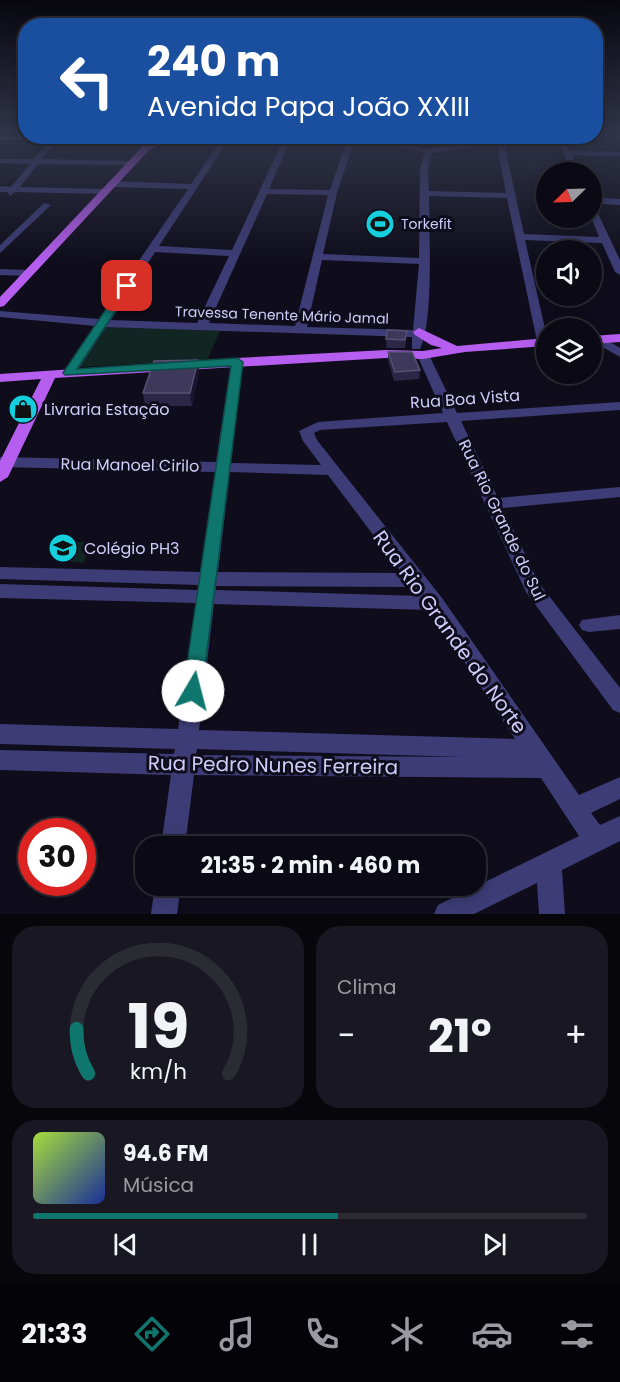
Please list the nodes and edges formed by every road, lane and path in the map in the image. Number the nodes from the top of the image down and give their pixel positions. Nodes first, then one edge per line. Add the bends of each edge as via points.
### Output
1 (21, 178) edge
2 (118, 178) edge
3 (201, 178) edge
4 (270, 178) edge
5 (338, 178) edge
6 (425, 178) edge
7 (508, 178) edge
8 (195, 187) junction
9 (108, 188) junction
10 (7, 191) edge
11 (264, 191) junction
12 (425, 192) junction
13 (333, 193) junction
14 (512, 196) junction
15 (602, 201) edge
16 (620, 202) edge
17 (47, 205) dead end
18 (601, 228) edge
19 (522, 237) junction
20 (606, 240) junction
21 (152, 249) junction
22 (0, 250) edge
23 (235, 253) junction
24 (318, 257) junction
25 (423, 261) junction
26 (0, 272) edge
27 (620, 272) edge
28 (25, 276) junction
29 (0, 278) edge
30 (0, 304) edge
31 (0, 314) edge
32 (539, 318) edge
33 (101, 323) junction
34 (201, 327) junction
35 (300, 330) junction
36 (620, 338) edge
37 (602, 339) edge
38 (536, 343) edge
39 (602, 343) edge
40 (421, 346) junction
41 (461, 348) junction
42 (620, 353) edge
43 (237, 362) junction
44 (69, 373) junction
45 (50, 374) junction
46 (0, 378) edge
47 (620, 406) edge
48 (452, 418) junction
49 (312, 428) joint
50 (4, 462) edge
51 (223, 466) junction
52 (332, 470) junction
53 (0, 477) edge
54 (620, 492) edge
55 (494, 504) junction
56 (0, 573) edge
57 (417, 580) junction
58 (207, 588) junction
59 (0, 591) edge
60 (435, 603) junction
61 (620, 622) edge
62 (589, 625) dead end
63 (620, 704) edge
64 (0, 734) edge
65 (186, 739) junction
66 (534, 749) junction
67 (385, 756) junction
68 (0, 760) edge
69 (182, 765) junction
70 (546, 768) junction
71 (620, 788) edge
72 (574, 809) junction
73 (620, 828) edge
74 (174, 836) edge
75 (596, 840) junction
76 (550, 864) junction
77 (166, 896) edge
78 (164, 914) edge
79 (447, 914) edge
80 (552, 914) edge

1 - 10 street
2 - 9 main road
3 - 8 street
4 - 11 street
5 - 13 street
6 - 12 street
7 - 14 street
8 - 9 street
8 - 21 street
9 - 10 street
9 - 28 main road
11 - 13 street
11 - 23 street
12 - 14 street
12 - 25 street
13 - 24 street
14 - 19 street
15 - 16 street
17 - 22 street
18 - 20 street
19 - 20 street
19 - 32 street
20 - 27 street
21 - 23 street
21 - 33 street
23 - 34 street
24 - 25 street
24 - 35 street
25 - 40 street
26 - 28 street
28 - 29 street
28 - 30 main road
31 - 33 street, Travessa Tenente Mário Jamal
33 - 34 street, Travessa Tenente Mário Jamal
33 - 44 street
34 - 35 street, Travessa Tenente Mário Jamal
35 - 40 street, Travessa Tenente Mário Jamal
36 - 37 main road
38 - 41 main road
39 - 42 street
40 - 41 main road
40 - 41 main road via 435,342
40 - 43 main road via 386,354
40 - 48 street, Rua Rio Grande do Sul
43 - 44 main road
43 - 51 street
44 - 45 main road
45 - 46 main road
45 - 50 main road
47 - 48 street, Rua Boa Vista
48 - 49 street, Rua Boa Vista
48 - 55 street, Rua Rio Grande do Sul
49 - 52 street, Rua Rio Grande do Norte via 306,430 306,435
50 - 51 street, Rua Manoel Cirilo
50 - 53 main road
51 - 52 street, Rua Manoel Cirilo
51 - 58 street
52 - 57 street, Rua Rio Grande do Norte
54 - 55 street
55 - 63 street, Rua Rio Grande do Sul via 537,594
56 - 58 street
57 - 58 street
57 - 60 street, Rua Rio Grande do Norte
58 - 59 street
58 - 60 street
58 - 65 street
60 - 66 street, Rua Rio Grande do Norte
61 - 62 street
64 - 65 street, Rua Pedro Nunes Ferreira
65 - 67 street, Rua Pedro Nunes Ferreira
65 - 69 street
66 - 67 street, Rua Pedro Nunes Ferreira
66 - 70 street, Rua Rio Grande do Norte
67 - 69 street, Rua Pedro Nunes Ferreira
67 - 70 street, Rua Pedro Nunes Ferreira
68 - 69 street, Rua Pedro Nunes Ferreira
69 - 74 street
70 - 72 street, Rua Rio Grande do Norte
71 - 72 street
72 - 75 street, Rua Rio Grande do Norte
73 - 75 street
75 - 76 street
76 - 79 street
76 - 80 street
77 - 78 street

